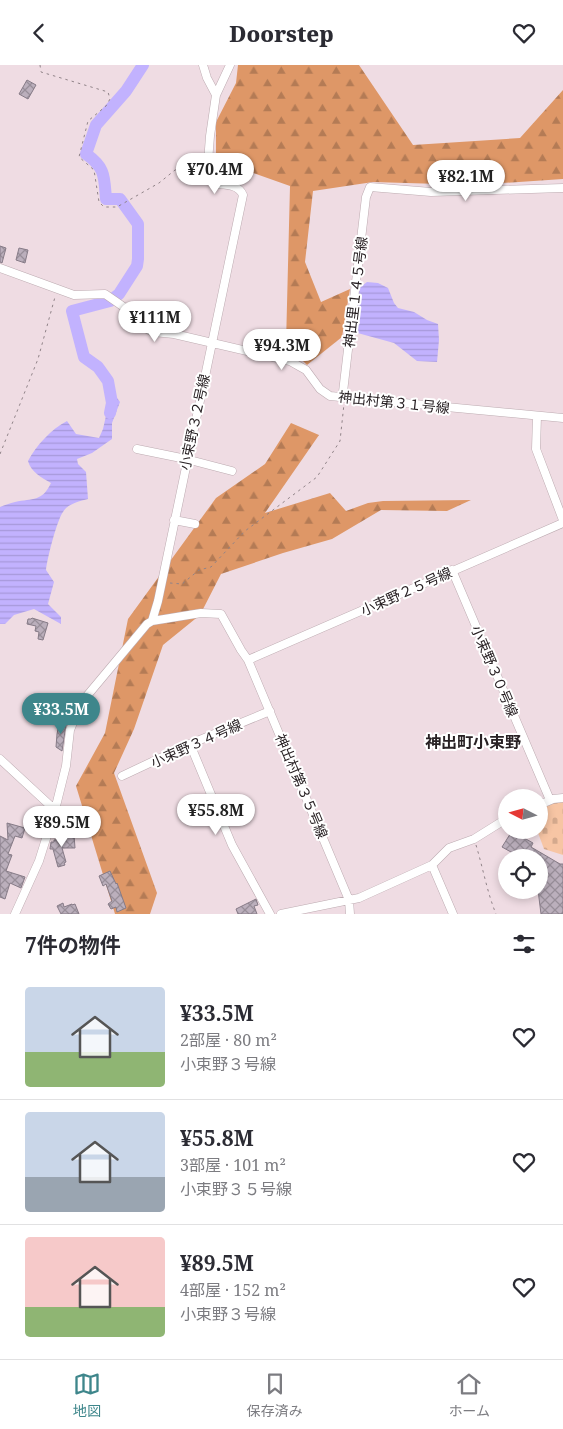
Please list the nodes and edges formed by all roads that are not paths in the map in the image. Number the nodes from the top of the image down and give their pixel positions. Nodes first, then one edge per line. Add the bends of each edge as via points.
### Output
1 (203, 65) edge
2 (230, 65) edge
3 (216, 95) junction
4 (563, 188) edge
5 (0, 268) edge
6 (211, 343) junction
7 (344, 398) junction
8 (537, 416) junction
9 (563, 418) edge
10 (137, 449) dead end
11 (186, 459) junction
12 (232, 471) dead end
13 (174, 520) junction
14 (563, 521) edge
15 (195, 524) dead end
16 (452, 570) junction
17 (152, 621) junction
18 (248, 660) junction
19 (270, 711) junction
20 (190, 744) junction
21 (0, 759) edge
22 (122, 777) dead end
23 (563, 798) edge
24 (550, 800) joint
25 (55, 810) junction
26 (498, 824) edge
27 (432, 865) junction
28 (350, 900) junction
29 (15, 914) edge
30 (270, 914) edge
31 (281, 914) edge
32 (350, 914) edge
33 (453, 914) edge

1 - 3 street
2 - 3 street
3 - 6 street, 小束野３２号線 via 208,162 210,174 215,184 236,187 243,195
4 - 7 street, 神出里１４５号線 via 431,192 370,187 366,197
5 - 6 street, 神出村第３１号線 via 74,295 105,294 153,332
6 - 7 street, 神出村第３１号線 via 290,361 306,370 320,389 330,396
6 - 11 street, 小束野３２号線
7 - 8 street, 神出村第３１号線
8 - 9 street, 神出村第３１号線
8 - 14 street via 536,449
10 - 11 street
11 - 12 street
11 - 13 street, 小束野３２号線
13 - 15 street
13 - 17 street, 小束野３２号線
14 - 16 street, 小束野２５号線
16 - 18 street, 小束野２５号線
16 - 24 street, 小束野３０号線
17 - 18 street, 神出村第３５号線 via 201,613 221,615
17 - 25 street via 81,703 70,730 66,766
18 - 19 street, 神出村第３５号線
19 - 20 street, 小束野３４号線
19 - 28 street, 神出村第３５号線
20 - 22 street, 小束野３４号線
20 - 30 street via 232,845
21 - 25 street
23 - 24 street
25 - 29 street via 42,852
26 - 27 street via 474,839 449,848
27 - 28 street
27 - 33 street
28 - 31 street
28 - 32 street, 神出村第３５号線

